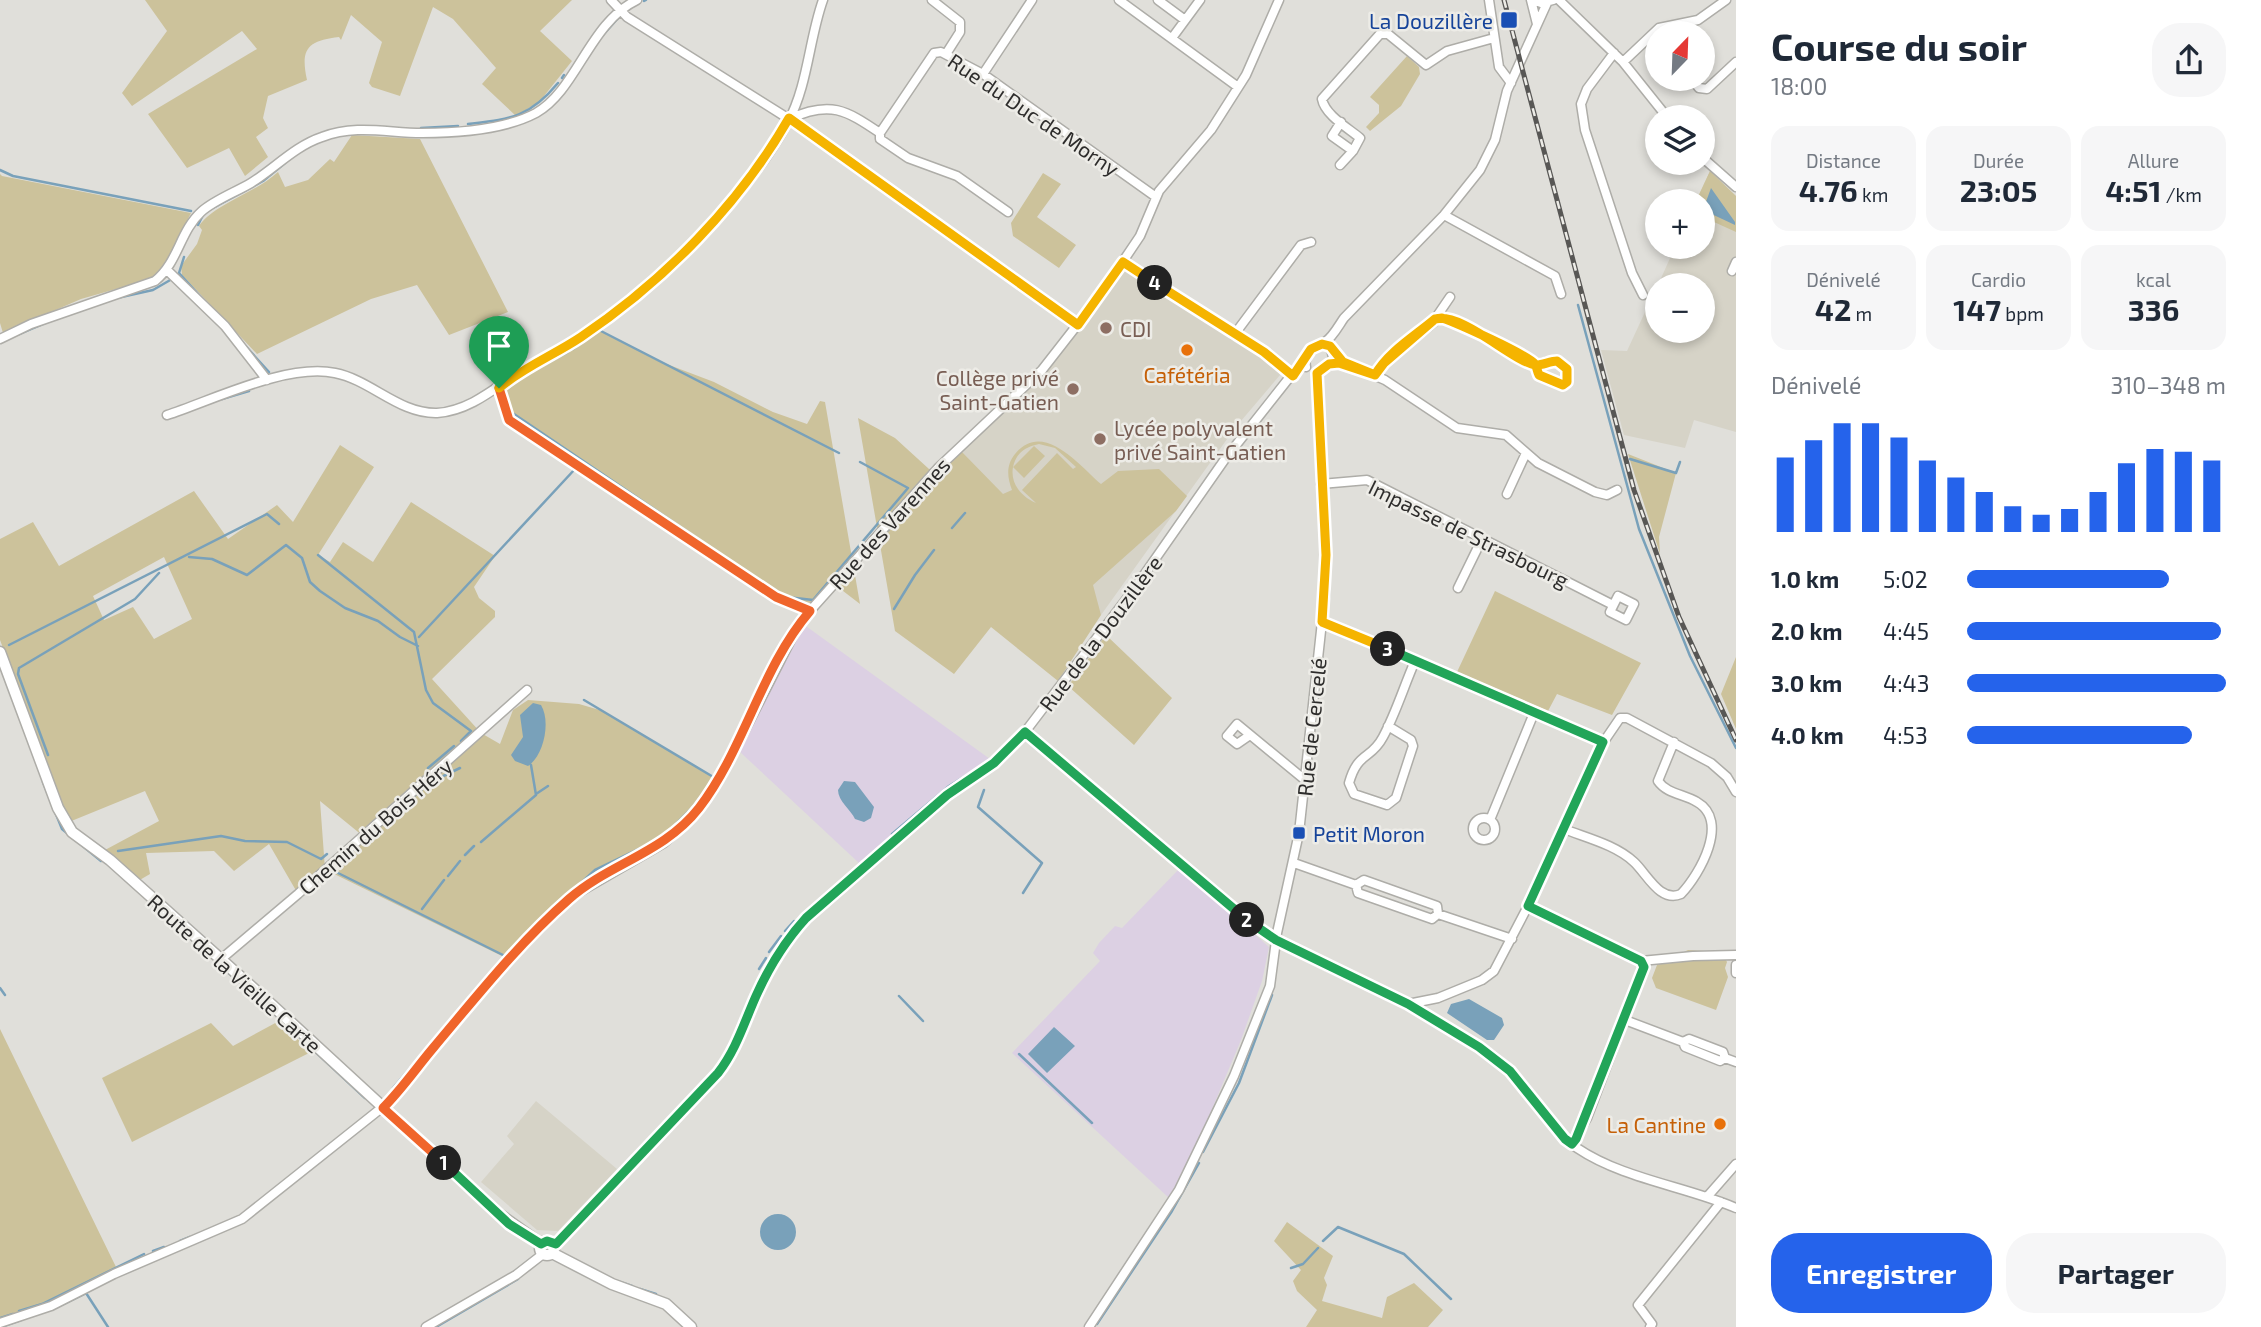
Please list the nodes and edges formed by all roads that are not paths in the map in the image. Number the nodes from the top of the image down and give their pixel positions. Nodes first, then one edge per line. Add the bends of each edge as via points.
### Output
1 (611, 0) edge
2 (637, 0) edge
3 (823, 0) edge
4 (932, 0) edge
5 (1032, 0) edge
6 (1119, 0) edge
7 (1158, 0) edge
8 (1200, 0) edge
9 (1279, 0) edge
10 (1489, 0) edge
11 (1532, 0) edge
12 (1559, 0) edge
13 (1726, 0) edge
14 (1550, 1) edge
15 (620, 10) junction
16 (1185, 20) junction
17 (1691, 21) edge
18 (1535, 35) junction
19 (1172, 38) junction
20 (1494, 38) junction
21 (1645, 42) edge
22 (1614, 53) junction
23 (946, 54) junction
24 (1623, 62) junction
25 (1736, 62) edge
26 (983, 74) junction
27 (1715, 82) edge
28 (1511, 83) junction
29 (1238, 87) junction
30 (1657, 105) edge
31 (789, 118) junction
32 (1341, 121) junction
33 (880, 133) junction
34 (1352, 152) junction
35 (1340, 165) dead end
36 (1715, 169) edge
37 (1736, 187) edge
38 (1156, 197) junction
39 (1008, 212) dead end
40 (1444, 215) junction
41 (1311, 242) dead end
42 (1123, 262) junction
43 (168, 271) junction
44 (1561, 294) dead end
45 (1643, 295) dead end
46 (1450, 297) dead end
47 (1435, 319) junction
48 (1078, 325) junction
49 (1335, 329) junction
50 (1234, 335) junction
51 (0, 339) edge
52 (1324, 344) junction
53 (1333, 352) junction
54 (1308, 354) junction
55 (1329, 364) junction
56 (1348, 364) junction
57 (1535, 365) dead end
58 (1306, 367) junction
59 (1317, 373) junction
60 (1375, 375) junction
61 (1293, 376) junction
62 (267, 380) junction
63 (499, 388) junction
64 (167, 415) dead end
65 (1526, 453) junction
66 (1321, 484) junction
67 (1617, 490) dead end
68 (1507, 494) dead end
69 (1482, 539) junction
70 (1458, 588) dead end
71 (1613, 605) dead end
72 (810, 611) junction
73 (1322, 622) junction
74 (0, 652) edge
75 (1415, 661) junction
76 (527, 690) dead end
77 (1534, 713) junction
78 (1388, 726) junction
79 (1025, 732) junction
80 (1250, 735) dead end
81 (1603, 742) junction
82 (1674, 742) junction
83 (1305, 779) junction
84 (1736, 792) edge
85 (1490, 820) dead end
86 (1564, 829) junction
87 (1293, 863) junction
88 (1356, 885) junction
89 (1528, 906) junction
90 (1438, 914) junction
91 (1512, 939) junction
92 (1276, 940) junction
93 (1736, 955) edge
94 (220, 960) junction
95 (1641, 961) junction
96 (1736, 965) edge
97 (1736, 974) edge
98 (1408, 1004) junction
99 (1625, 1020) junction
100 (1736, 1062) edge
101 (383, 1108) junction
102 (1572, 1144) junction
103 (1736, 1164) edge
104 (1707, 1197) junction
105 (1721, 1202) junction
106 (1736, 1208) edge
107 (547, 1249) junction
108 (0, 1324) edge
109 (426, 1327) edge
110 (691, 1327) edge
111 (1089, 1327) edge
112 (1650, 1327) edge

1 - 15 street
2 - 15 street
3 - 31 street
4 - 23 street via 960,22 960,32
5 - 26 street
6 - 19 street
7 - 16 street
8 - 16 street
9 - 29 street, Rue des Varennes
10 - 20 street
11 - 14 street
11 - 18 street via 1537,16
12 - 22 street
13 - 17 street
14 - 18 street
15 - 31 street
15 - 43 street via 538,111 516,121 452,131 369,129 322,137 200,212
16 - 19 street
18 - 28 street
19 - 29 street
20 - 28 street via 1499,67
20 - 32 street via 1447,51 1426,65 1390,36 1380,34 1322,99 1324,107
21 - 24 street
22 - 24 street
22 - 45 street via 1581,104 1585,130
23 - 26 street, Rue du Duc de Morny
23 - 33 street, Rue du Duc de Morny via 934,53
24 - 30 street
25 - 27 street
26 - 38 street, Rue du Duc de Morny
28 - 40 street via 1486,160
29 - 38 street, Rue des Varennes via 1211,130
31 - 33 street via 822,108 844,110
31 - 48 street
31 - 63 street via 755,174 699,238 611,314
32 - 34 street via 1332,136
32 - 34 street via 1362,140
33 - 39 street via 880,139 908,159 957,176
34 - 35 street
36 - 37 street
38 - 42 street, Rue des Varennes
40 - 44 street via 1555,276
40 - 49 street
41 - 50 street via 1301,245
42 - 48 street, Rue des Varennes
42 - 50 street
43 - 51 street via 140,288 95,300
43 - 62 street via 225,326
46 - 47 street
47 - 57 street via 1466,327
47 - 60 street
48 - 72 street, Rue des Varennes via 1042,370 939,467
49 - 52 street
49 - 53 street
50 - 61 street
52 - 53 street
52 - 54 street
53 - 55 street
53 - 56 street
54 - 58 street
54 - 61 street, Rue de la Douzillère
55 - 56 street
55 - 59 street
56 - 60 street
58 - 59 street
58 - 61 street, Rue de la Douzillère
59 - 66 street, Rue de Cercelé
60 - 65 street via 1454,427 1503,434
61 - 79 street, Rue de la Douzillère via 1225,459
62 - 63 street via 318,371 336,373 427,412 464,407
62 - 64 street
63 - 72 street via 509,420 776,597
65 - 67 street via 1601,494
65 - 68 street
66 - 69 street, Impasse de Strasbourg via 1367,480
66 - 73 street, Rue de Cercelé via 1327,564
69 - 70 street
69 - 71 street, Impasse de Strasbourg
72 - 101 street, Rue des Varennes via 784,649 721,778 690,818 664,843 571,897 500,968
73 - 75 street
73 - 83 street, Rue de Cercelé
74 - 94 street, Route de la Vieille Carte via 66,825
75 - 77 street
75 - 78 street
76 - 94 street, Chemin du Bois Héry
77 - 81 street
77 - 85 street
78 - 78 street via 1413,746 1396,799 1387,805 1354,794 1349,786 1357,761 1376,748
79 - 92 street
79 - 107 street, Rue de la Douzillère via 797,928 764,980 727,1062 593,1208
80 - 83 street
81 - 82 street via 1623,716
81 - 86 street
82 - 84 street via 1720,769
82 - 86 street via 1658,781 1703,806 1713,830 1681,894 1664,893 1623,854
83 - 87 street, Rue de Cercelé
86 - 89 street
87 - 88 street
87 - 92 street, Rue de Cercelé
88 - 90 street via 1358,893 1368,897 1432,919
88 - 90 street via 1364,880 1425,901 1437,906
89 - 91 street
89 - 95 street
90 - 91 street
91 - 98 street via 1488,976 1438,998
92 - 98 street
92 - 111 street, Rue de Cercelé via 1266,997 1209,1130 1179,1190
93 - 95 street
94 - 101 street, Route de la Vieille Carte
95 - 99 street via 1643,970
96 - 97 street
98 - 102 street via 1500,1062
99 - 100 street via 1720,1061
99 - 102 street via 1587,1118
101 - 107 street, Route de la Vieille Carte via 509,1224
101 - 108 street, Rue des Varennes via 242,1219 114,1273 51,1306
102 - 104 street via 1603,1161
103 - 104 street
104 - 105 street
105 - 106 street
105 - 112 street via 1638,1304
107 - 109 street, Rue de la Douzillère via 516,1275
107 - 110 street, Route de la Vieille Carte via 612,1284 666,1304

